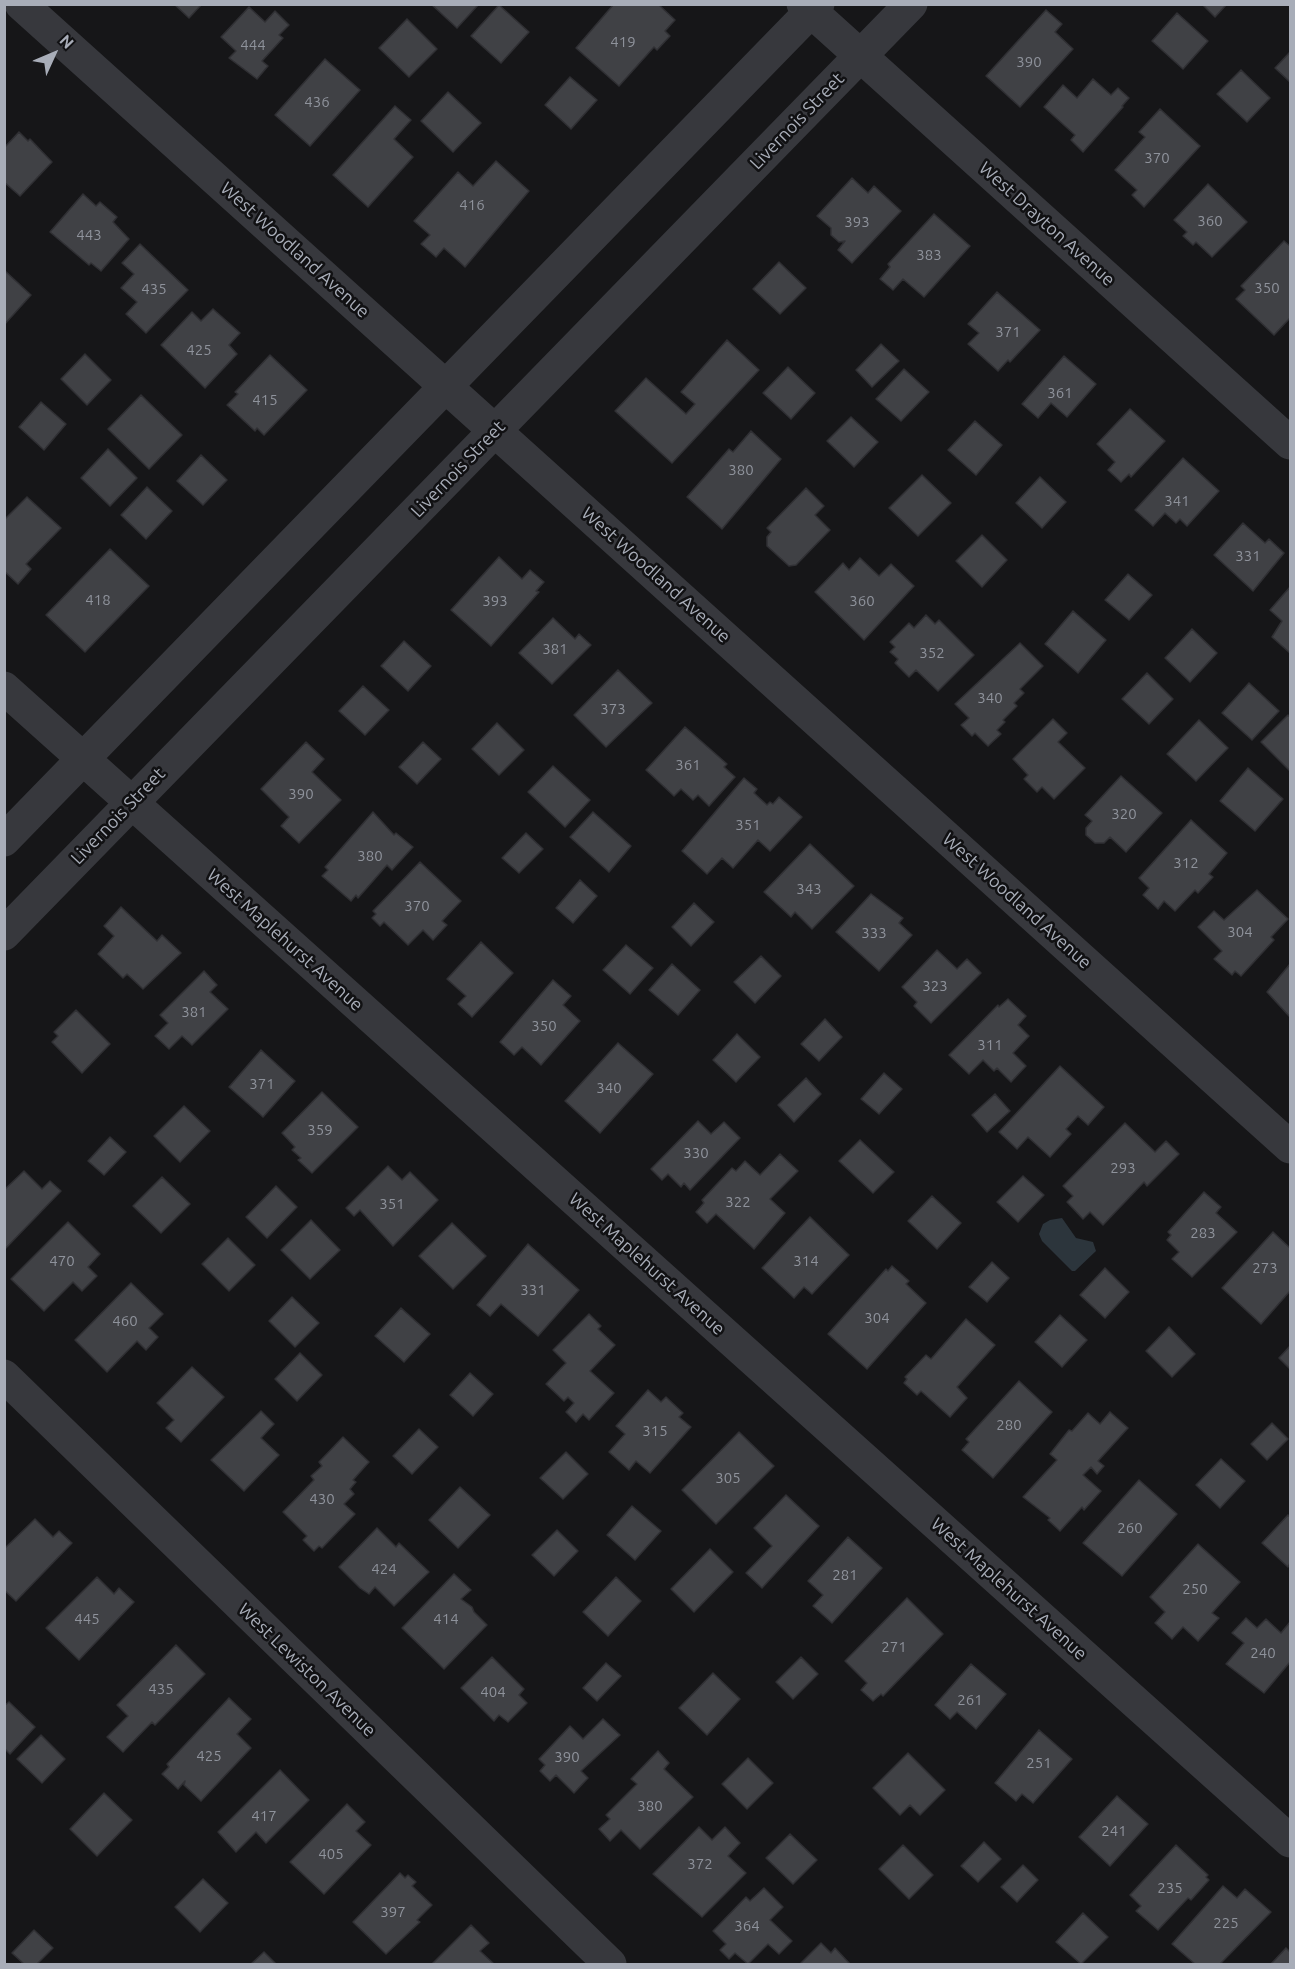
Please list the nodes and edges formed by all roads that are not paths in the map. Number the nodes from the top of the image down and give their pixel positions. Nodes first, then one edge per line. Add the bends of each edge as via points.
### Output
1 (21, 4) edge
2 (911, 4) edge
3 (811, 7) edge
4 (861, 57) junction
5 (447, 386) junction
6 (496, 430) junction
7 (1290, 443) edge
8 (4, 688) edge
9 (82, 759) junction
10 (132, 802) junction
11 (4, 840) edge
12 (4, 934) edge
13 (1290, 1147) edge
14 (4, 1376) edge
15 (1290, 1841) edge
16 (610, 1965) edge

1 - 5 street, West Woodland Avenue
2 - 4 street, Livernois Street
3 - 4 street, West Drayton Avenue
3 - 5 street
4 - 6 street, Livernois Street
4 - 7 street, West Drayton Avenue
5 - 6 street, West Woodland Avenue
5 - 9 street
6 - 10 street, Livernois Street
6 - 13 street, West Woodland Avenue
8 - 9 street, West Maplehurst Avenue
9 - 10 street, West Maplehurst Avenue
9 - 11 street
10 - 12 street, Livernois Street
10 - 15 street, West Maplehurst Avenue
14 - 16 street, West Lewiston Avenue

